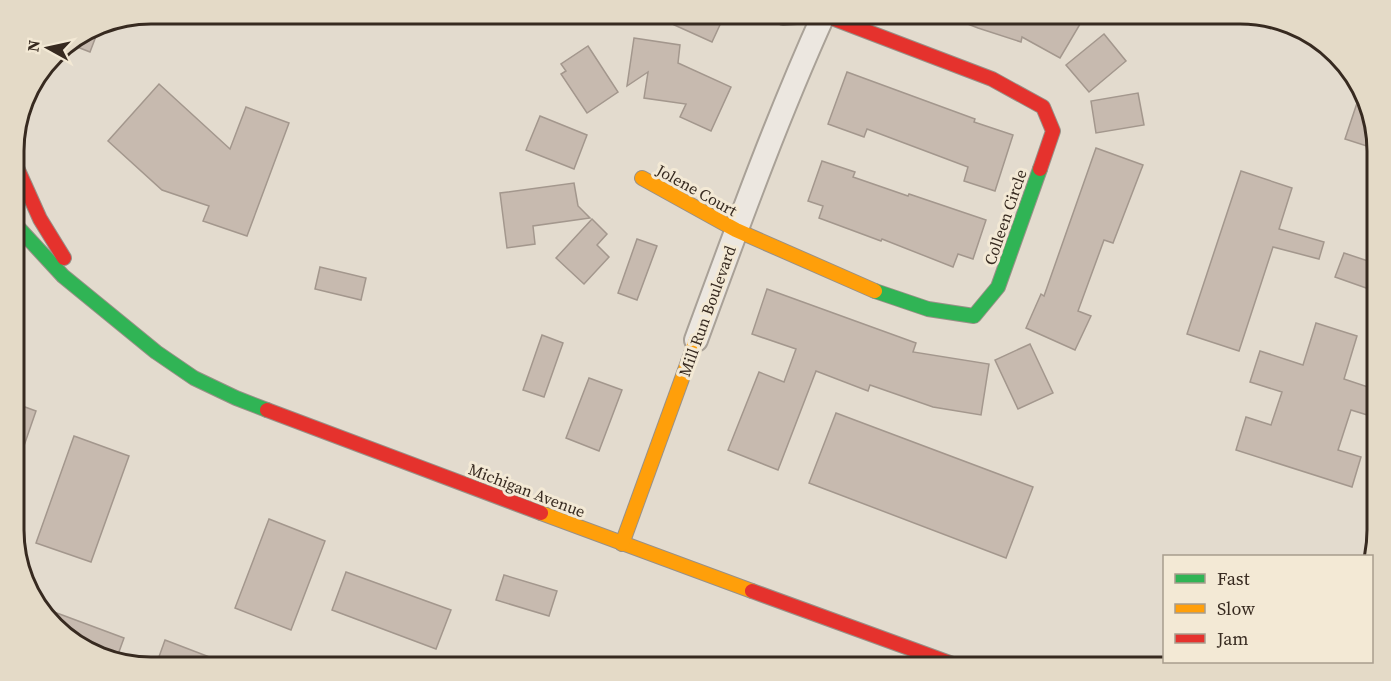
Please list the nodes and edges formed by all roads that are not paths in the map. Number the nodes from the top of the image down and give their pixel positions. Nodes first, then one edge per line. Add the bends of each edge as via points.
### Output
1 (820, 24) edge
2 (850, 24) edge
3 (642, 178) dead end
4 (24, 184) edge
5 (736, 230) junction
6 (24, 234) edge
7 (100, 308) junction
8 (696, 340) joint
9 (622, 544) junction
10 (933, 657) edge

1 - 5 street, Mill Run Boulevard
2 - 5 main road, Colleen Circle via 992,79 1042,107 1053,131 998,287 974,316 928,309 878,292
3 - 5 main road, Jolene Court
4 - 7 main road, Michigan Avenue via 67,263
5 - 8 street, Mill Run Boulevard
6 - 7 main road, Michigan Avenue
7 - 9 main road, Michigan Avenue via 194,378 236,398
8 - 9 main road, Mill Run Boulevard
9 - 10 main road, Michigan Avenue

